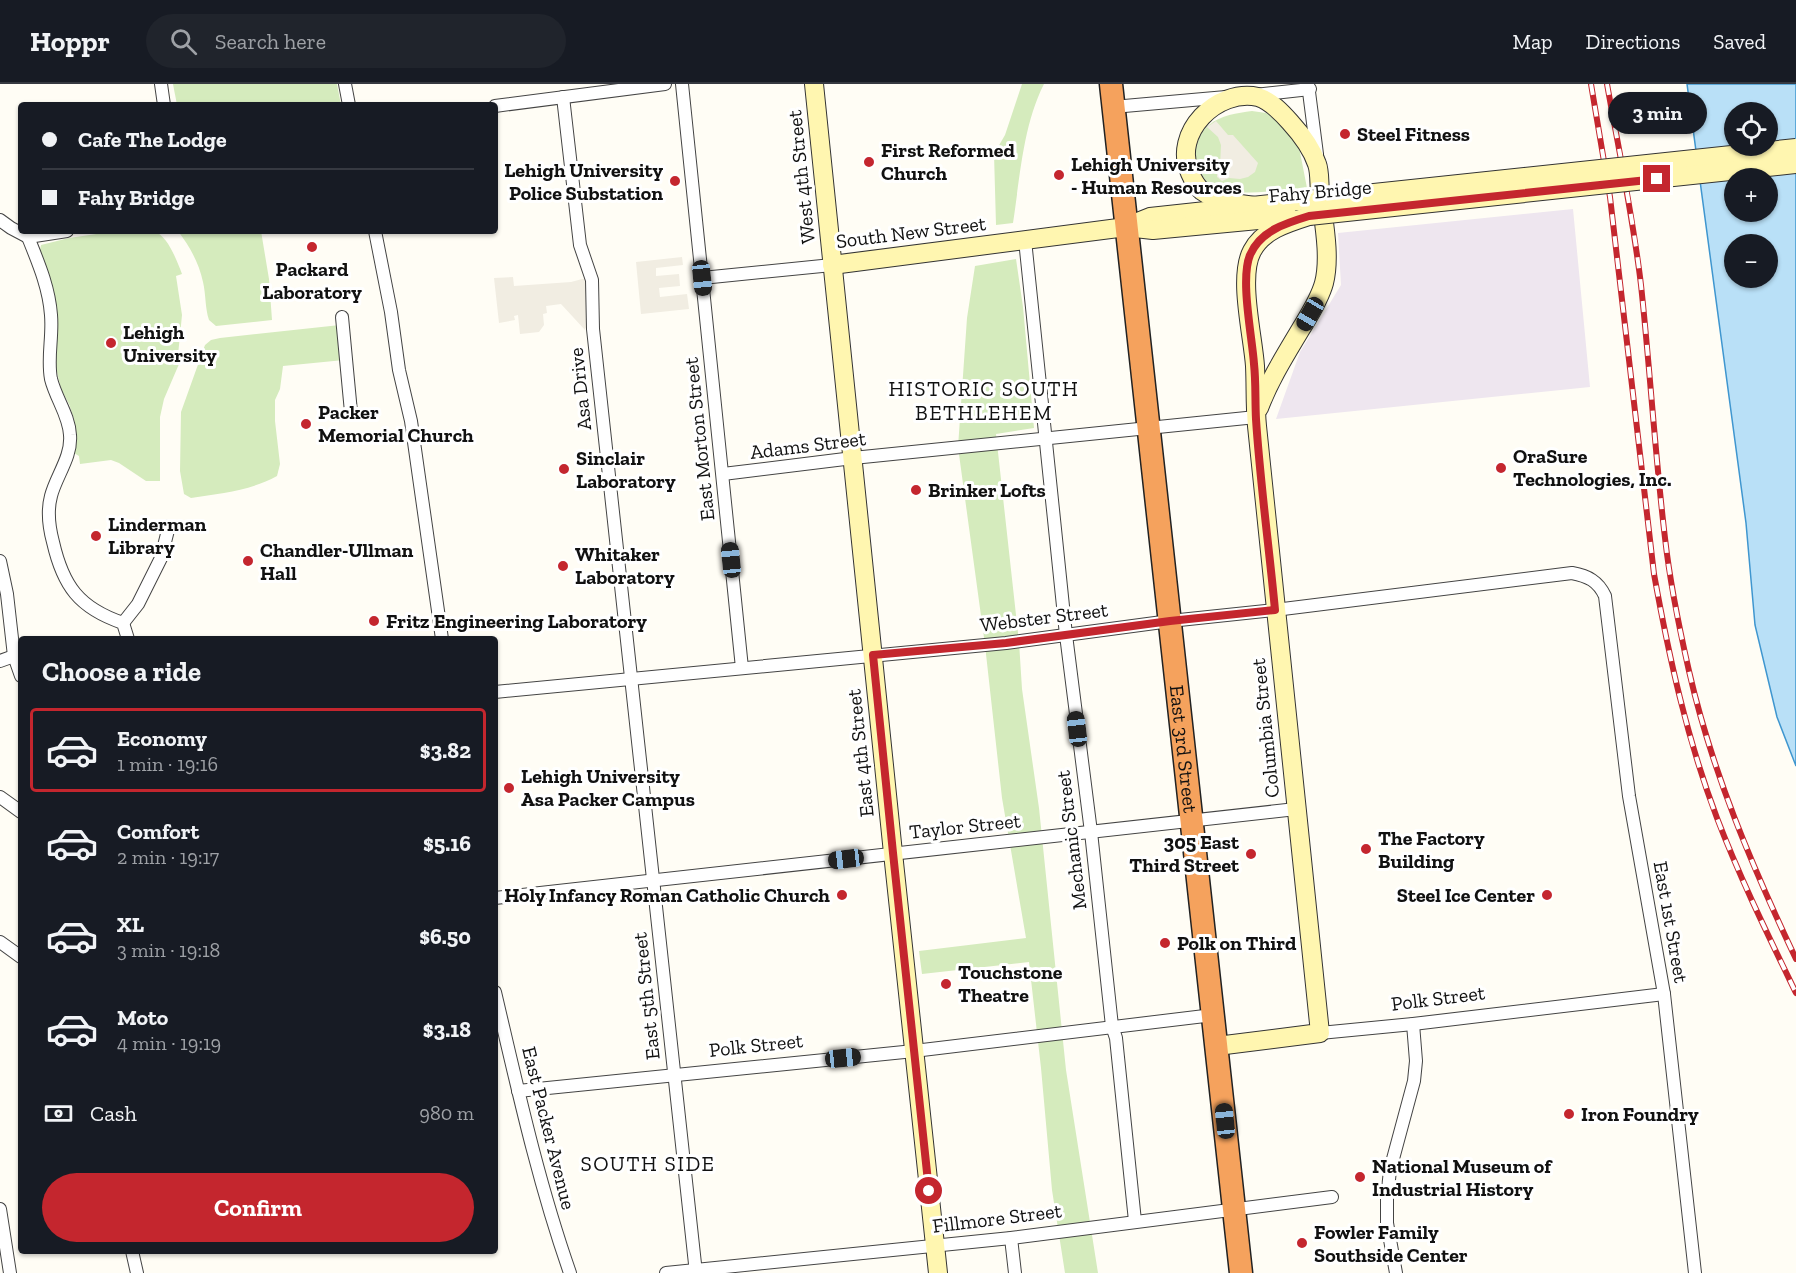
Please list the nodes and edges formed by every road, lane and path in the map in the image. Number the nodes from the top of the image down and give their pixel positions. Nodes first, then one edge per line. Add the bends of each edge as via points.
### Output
1 (161, 84) edge
2 (345, 84) edge
3 (666, 84) edge
4 (682, 84) edge
5 (814, 84) edge
6 (1111, 84) edge
7 (1309, 87) edge
8 (1239, 96) junction
9 (563, 97) junction
10 (164, 102) edge
11 (348, 102) edge
12 (498, 106) edge
13 (1113, 107) junction
14 (1796, 148) edge
15 (1796, 164) edge
16 (1318, 166) junction
17 (1255, 206) junction
18 (1309, 208) junction
19 (0, 220) edge
20 (1126, 226) junction
21 (18, 232) edge
22 (22, 234) edge
23 (48, 234) edge
24 (376, 234) edge
25 (28, 237) junction
26 (1025, 240) junction
27 (832, 265) junction
28 (702, 278) junction
29 (342, 317) dead end
30 (351, 412) dead end
31 (1256, 417) junction
32 (1148, 428) junction
33 (1046, 439) junction
34 (853, 458) junction
35 (723, 474) junction
36 (169, 526) dead end
37 (0, 561) edge
38 (1596, 581) joint
39 (1275, 610) junction
40 (1170, 621) junction
41 (123, 623) junction
42 (1066, 635) junction
43 (127, 636) edge
44 (442, 636) edge
45 (873, 655) junction
46 (14, 656) junction
47 (0, 660) edge
48 (18, 667) edge
49 (742, 668) junction
50 (632, 679) junction
51 (498, 692) edge
52 (0, 797) edge
53 (1296, 809) junction
54 (18, 810) edge
55 (1191, 820) junction
56 (1091, 832) junction
57 (893, 853) junction
58 (654, 880) junction
59 (498, 898) edge
60 (0, 942) edge
61 (18, 955) edge
62 (1664, 994) junction
63 (498, 1005) edge
64 (1213, 1015) junction
65 (1413, 1024) junction
66 (1112, 1026) junction
67 (1320, 1034) junction
68 (1217, 1046) junction
69 (914, 1051) junction
70 (675, 1076) junction
71 (518, 1091) junction
72 (1332, 1197) dead end
73 (0, 1209) edge
74 (1234, 1209) junction
75 (1135, 1221) junction
76 (1011, 1238) junction
77 (935, 1245) junction
78 (133, 1254) edge
79 (695, 1272) edge
80 (10, 1273) edge
81 (137, 1273) edge
82 (570, 1273) edge
83 (666, 1273) edge
84 (938, 1273) edge
85 (1015, 1273) edge
86 (1241, 1273) edge
87 (1396, 1273) edge
88 (1695, 1273) edge

1 - 10 street
2 - 11 street
3 - 9 street
4 - 28 street, East Morton Street
5 - 27 main road, West 4th Street
6 - 13 highway, East 3rd Street
7 - 8 street
7 - 16 street
8 - 13 street
8 - 16 main road via 1259,98 1284,115
8 - 17 main road via 1210,110 1194,124 1186,143 1186,160 1201,190 1213,197
9 - 12 street
9 - 50 street, Asa Drive via 580,244 592,280 593,329
13 - 20 highway, East 3rd Street
14 - 18 main road, Fahy Bridge, bridge
15 - 18 main road, Fahy Bridge, bridge
16 - 31 main road via 1326,252 1324,283 1268,385
17 - 18 main road, Fahy Bridge
17 - 20 main road, Fahy Bridge via 1150,217
18 - 20 main road, Fahy Bridge via 1153,230
18 - 31 main road, Columbia Street via 1272,230 1248,259 1246,286
19 - 21 street
20 - 26 main road, South New Street
20 - 32 highway, East 3rd Street
22 - 25 street
23 - 25 street
24 - 44 street via 411,421
25 - 41 street via 48,292 50,368 71,439 50,498 49,519 58,564 81,601 106,618
26 - 27 main road, South New Street
26 - 33 street, Mechanic Street
27 - 28 street, South New Street
27 - 34 main road, East 4th Street
28 - 35 street, East Morton Street
29 - 30 street
31 - 32 street, Adams Street
31 - 39 main road, Columbia Street
32 - 33 street, Adams Street
32 - 40 highway, East 3rd Street
33 - 34 street, Adams Street
33 - 42 street, Mechanic Street
34 - 35 street, Adams Street
34 - 45 main road, East 4th Street
35 - 49 street, East Morton Street
36 - 41 street via 161,558 138,604
37 - 46 street
38 - 39 street, Webster Street via 1572,573
38 - 62 street, East 1st Street via 1605,596 1629,796
39 - 40 street, Webster Street
39 - 53 main road, Columbia Street
40 - 42 street, Webster Street
40 - 55 highway, East 3rd Street
41 - 43 street
42 - 45 street, Webster Street
42 - 56 street, Mechanic Street
45 - 49 street, Webster Street
45 - 57 main road, East 4th Street
46 - 47 street
46 - 48 street
49 - 50 street, Webster Street
50 - 51 street, Webster Street
50 - 58 street, East 5th Street
52 - 54 street
53 - 55 street, Taylor Street
53 - 67 main road, Columbia Street
55 - 56 street, Taylor Street
55 - 64 highway, East 3rd Street
56 - 57 street, Taylor Street
56 - 66 street, Mechanic Street
57 - 58 street, Taylor Street
57 - 69 main road, East 4th Street
58 - 59 street, Taylor Street
58 - 70 street, East 5th Street
60 - 61 street
62 - 65 street, Polk Street
62 - 88 street, East 1st Street
63 - 71 street, East Packer Avenue
64 - 66 street, Polk Street
64 - 68 highway, East 3rd Street
65 - 67 street, Polk Street
65 - 87 street via 1414,1082 1387,1199
66 - 69 street, Polk Street
66 - 75 street, Mechanic Street
67 - 68 main road, Polk Street
68 - 74 highway, East 3rd Street
69 - 70 street, Polk Street
69 - 77 main road, East 4th Street
70 - 71 street, Polk Street
70 - 79 street, East 5th Street
71 - 82 street, East Packer Avenue
72 - 74 street, Fillmore Street
73 - 80 street
74 - 75 street, Fillmore Street
74 - 86 highway, East 3rd Street
75 - 76 street, Fillmore Street
76 - 77 street, Fillmore Street
76 - 85 street
77 - 79 street, Fillmore Street
77 - 84 main road, East 4th Street
78 - 81 street
79 - 83 street, Fillmore Street

